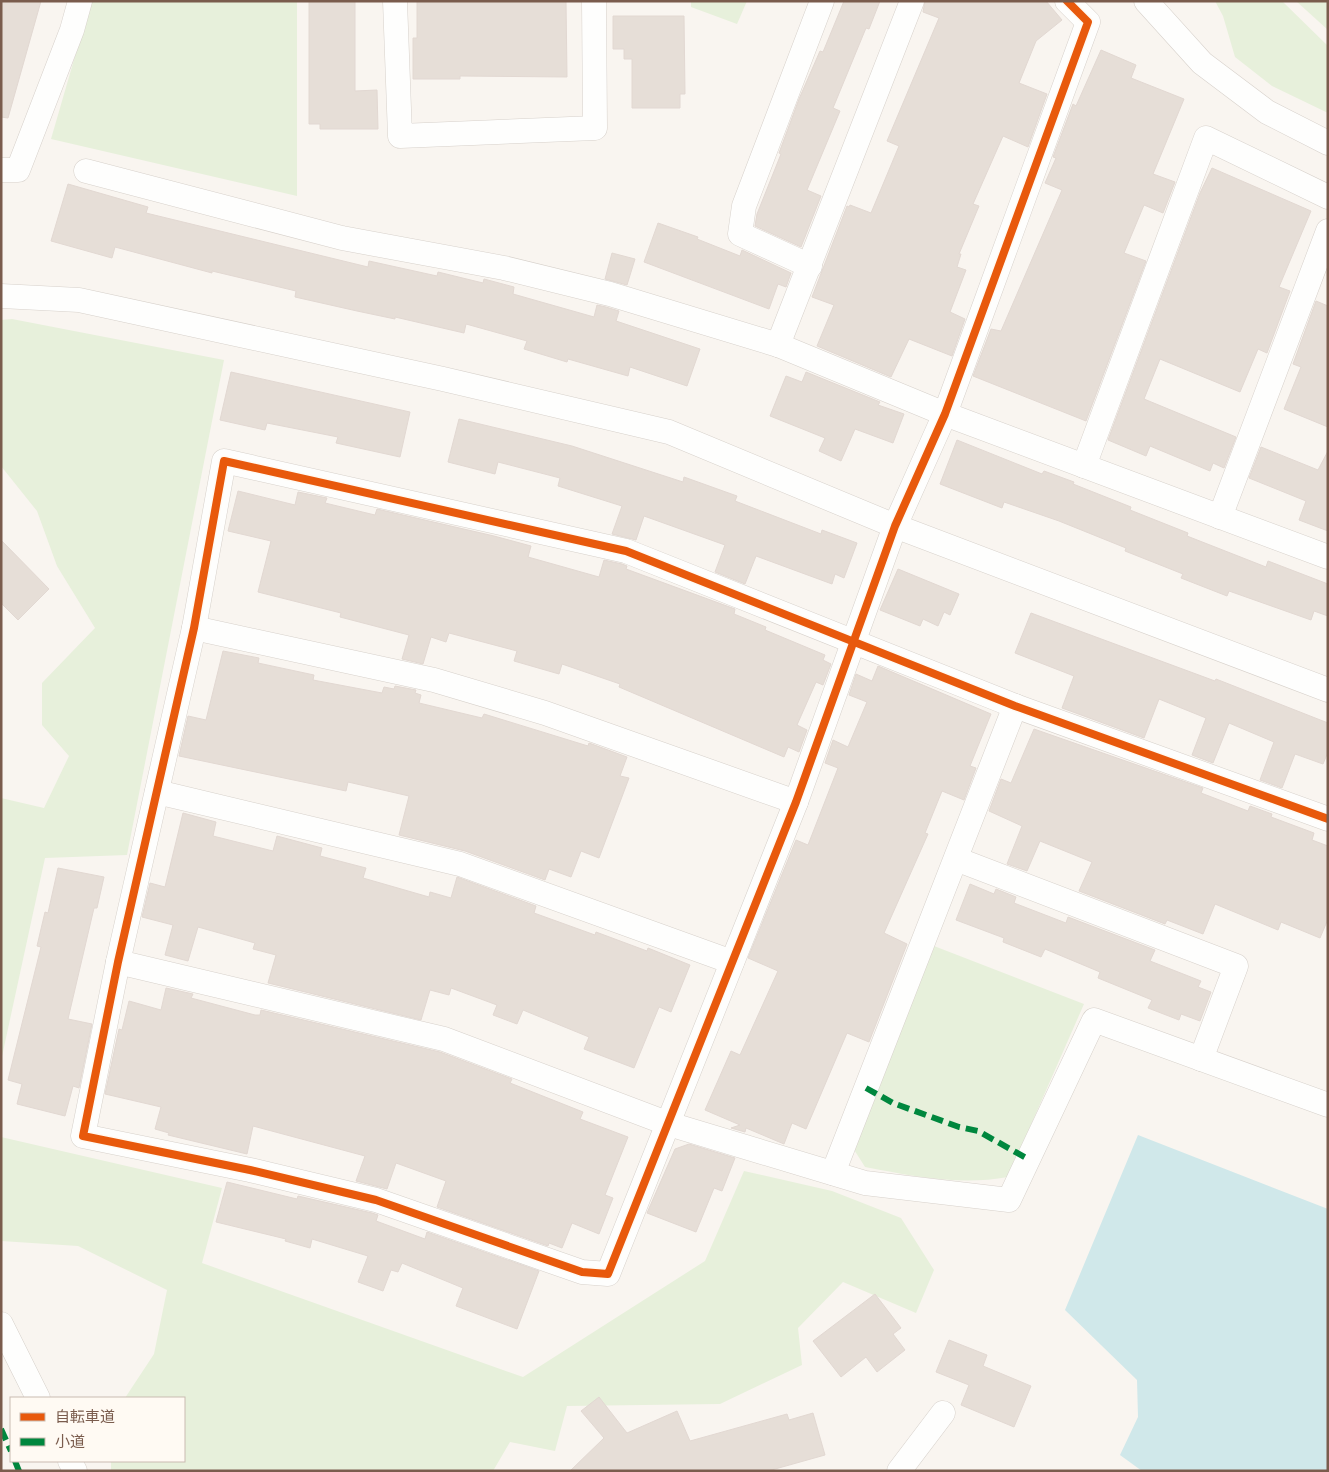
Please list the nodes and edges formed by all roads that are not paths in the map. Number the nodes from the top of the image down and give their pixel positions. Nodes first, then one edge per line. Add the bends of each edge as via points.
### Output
1 (80, 1) edge
2 (395, 1) edge
3 (594, 1) edge
4 (822, 1) edge
5 (912, 1) edge
6 (1067, 1) edge
7 (1146, 1) edge
8 (1328, 143) edge
9 (1, 170) edge
10 (86, 171) dead end
11 (1328, 197) edge
12 (1328, 231) edge
13 (810, 266) junction
14 (1, 296) edge
15 (778, 345) junction
16 (945, 414) junction
17 (1084, 466) junction
18 (1220, 517) junction
19 (895, 526) junction
20 (1328, 557) edge
21 (194, 628) junction
22 (853, 642) junction
23 (1328, 690) edge
24 (1015, 706) junction
25 (157, 792) junction
26 (796, 802) junction
27 (1328, 820) edge
28 (956, 859) junction
29 (118, 962) junction
30 (732, 962) junction
31 (1201, 1059) junction
32 (1328, 1105) edge
33 (669, 1124) junction
34 (833, 1173) junction
35 (1, 1324) edge
36 (38, 1397) edge
37 (943, 1414) dead end
38 (899, 1471) edge

1 - 9 street via 18,170
2 - 3 street via 400,136 595,128
4 - 13 street via 744,206 740,234
5 - 13 street
6 - 16 street via 1088,22
7 - 8 street via 1202,63 1267,112
10 - 15 street via 342,238 504,268 610,294
11 - 17 street via 1206,138
12 - 18 street
13 - 15 street
14 - 19 street via 79,300 670,432
15 - 16 street
16 - 17 street
16 - 19 street
17 - 18 street
18 - 20 street
19 - 22 street
19 - 23 street
21 - 22 street via 224,462 626,551
21 - 25 street
21 - 26 street via 434,680 545,712
22 - 24 street
22 - 26 street
24 - 27 street
24 - 28 street
25 - 29 street
25 - 30 street via 460,864
26 - 30 street
28 - 31 street via 1236,966
28 - 34 street
29 - 33 street via 444,1039
29 - 33 street via 83,1136 376,1200 582,1272 608,1274
30 - 33 street
31 - 32 street
31 - 34 street via 1094,1020 1009,1200 865,1183
33 - 34 street
35 - 36 street
37 - 38 street

